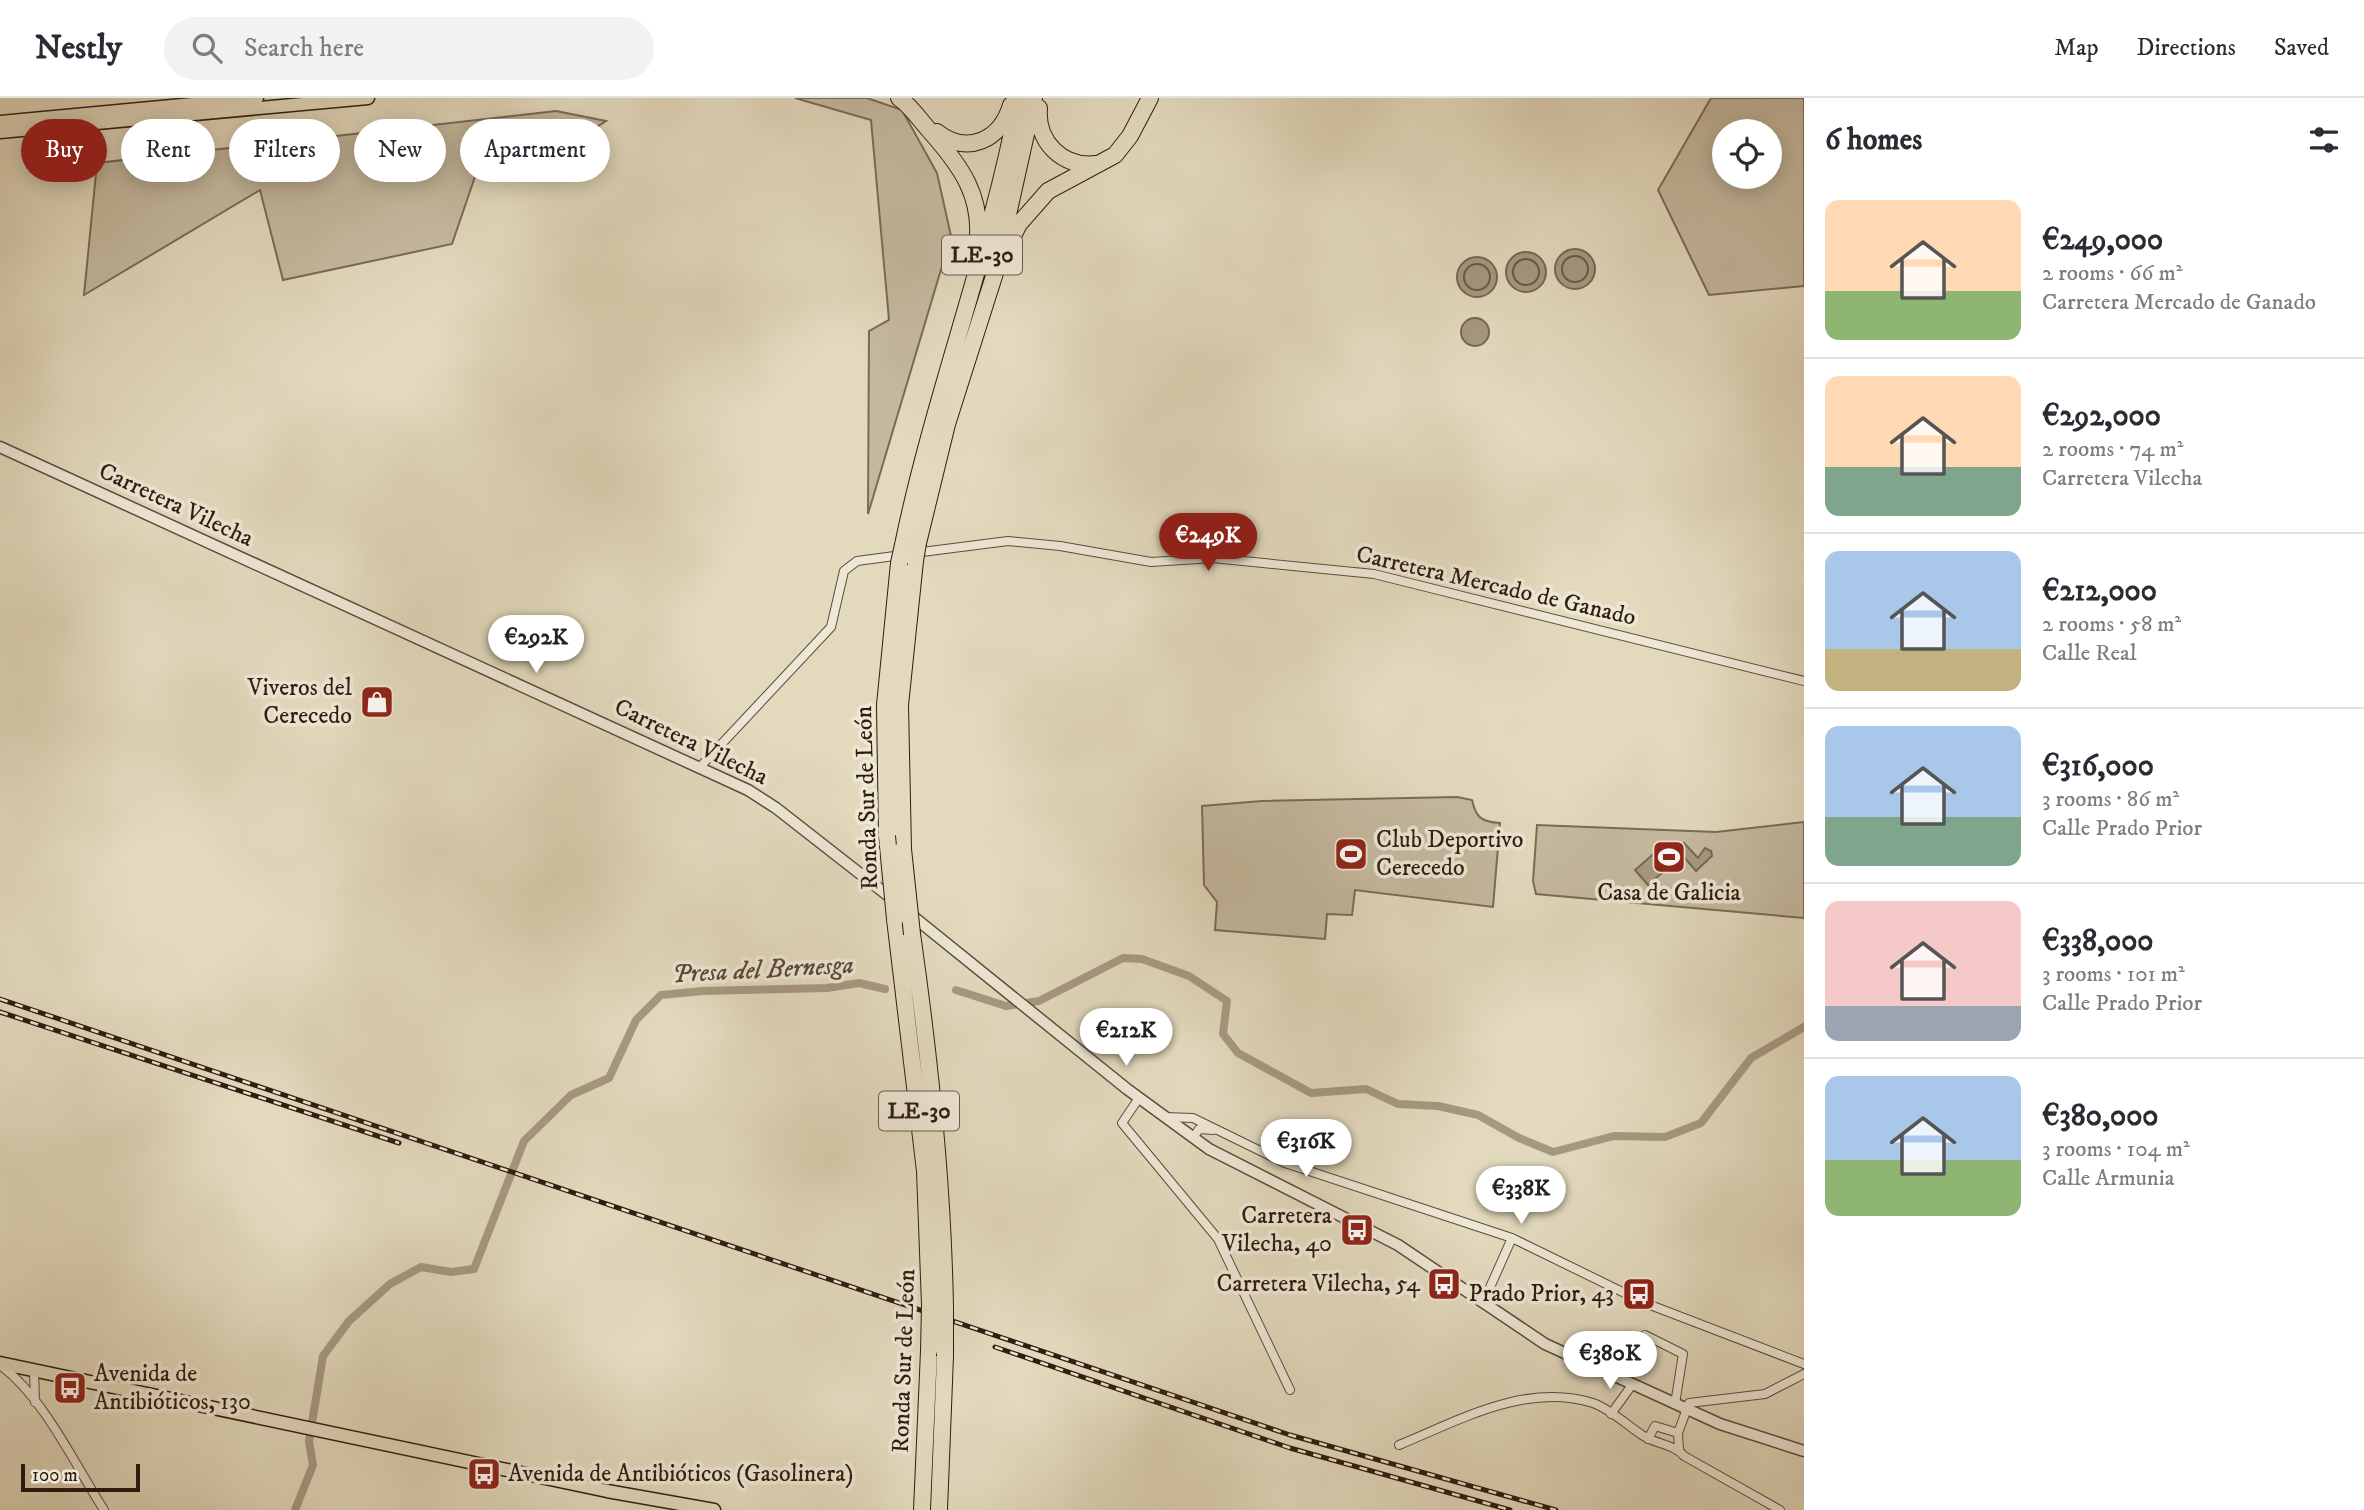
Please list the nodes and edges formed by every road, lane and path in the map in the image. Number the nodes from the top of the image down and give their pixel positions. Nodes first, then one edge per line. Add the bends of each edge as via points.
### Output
1 (257, 98) edge
2 (368, 98) edge
3 (899, 98) edge
4 (915, 98) edge
5 (1012, 98) edge
6 (1019, 98) edge
7 (1034, 98) edge
8 (1039, 98) edge
9 (1145, 102) edge
10 (0, 122) edge
11 (0, 132) edge
12 (1102, 163) junction
13 (995, 274) junction
14 (935, 408) junction
15 (0, 447) edge
16 (910, 544) junction
17 (907, 562) junction
18 (1804, 681) edge
19 (700, 767) junction
20 (1139, 1098) junction
21 (1164, 1117) junction
22 (1193, 1118) junction
23 (1182, 1130) junction
24 (1219, 1132) junction
25 (1193, 1138) junction
26 (1512, 1238) junction
27 (1483, 1303) junction
28 (937, 1307) junction
29 (1645, 1335) dead end
30 (937, 1354) junction
31 (0, 1364) edge
32 (1804, 1364) edge
33 (34, 1370) junction
34 (1804, 1374) edge
35 (1632, 1385) junction
36 (1290, 1390) dead end
37 (35, 1402) junction
38 (1675, 1404) junction
39 (1687, 1410) junction
40 (1611, 1414) junction
41 (1678, 1433) junction
42 (1648, 1439) junction
43 (1399, 1445) dead end
44 (1679, 1450) junction
45 (1804, 1451) edge
46 (619, 1493) junction
47 (104, 1510) edge
48 (682, 1510) edge
49 (714, 1510) edge
50 (922, 1510) edge
51 (939, 1510) edge
52 (1780, 1510) edge

1 - 10 main road
2 - 11 main road
3 - 14 highway via 956,160 970,182 979,216 975,258 942,367
4 - 5 highway via 922,116 940,135 969,144 1000,130
6 - 14 highway, Ronda Sur de León / LE-30 via 992,223
7 - 13 highway, Ronda Sur de León / LE-30
8 - 12 highway via 1040,129 1054,152 1080,164
9 - 12 highway via 1122,147
12 - 13 highway via 1048,191 1019,224
13 - 16 highway, Ronda Sur de León / LE-30
14 - 16 highway, Ronda Sur de León / LE-30
15 - 19 street, Carretera Vilecha
16 - 17 highway, Ronda Sur de León / LE-30, bridge
17 - 28 highway, Ronda Sur de León / LE-30, bridge via 900,705 903,849 940,1168
17 - 28 highway, Ronda Sur de León / LE-30, bridge via 886,705 887,836
18 - 19 street, Carretera Mercado de Ganado via 1374,574 1213,558 1152,562 1008,541 857,561 839,582 837,614 831,627
19 - 20 street, Carretera Vilecha via 776,808
20 - 21 street, Carretera Vilecha
20 - 36 street via 1122,1123 1218,1239
21 - 22 street
21 - 23 street, Carretera Vilecha
22 - 23 street
22 - 24 street
23 - 25 street, Carretera Vilecha
24 - 25 street via 1199,1129
24 - 26 street via 1321,1176
25 - 27 street, Carretera Vilecha via 1387,1239
26 - 27 street
26 - 32 street via 1645,1303
27 - 35 street, Carretera Vilecha via 1545,1344
28 - 30 highway, Ronda Sur de León / LE-30, bridge
29 - 38 street via 1683,1354
30 - 50 highway, Ronda Sur de León / LE-30
30 - 51 highway, Ronda Sur de León / LE-30
31 - 33 main road
31 - 37 street
33 - 37 street
33 - 46 main road
34 - 39 street via 1765,1394 1695,1401
35 - 38 street, Carretera Vilecha
35 - 40 street
37 - 47 street
38 - 39 street, Carretera Vilecha
39 - 41 street
39 - 45 street, Carretera Vilecha
40 - 42 street
40 - 43 street via 1595,1404 1568,1398 1508,1401
41 - 42 street via 1655,1426
41 - 44 street
42 - 44 street
44 - 52 street
46 - 48 main road
46 - 49 main road

